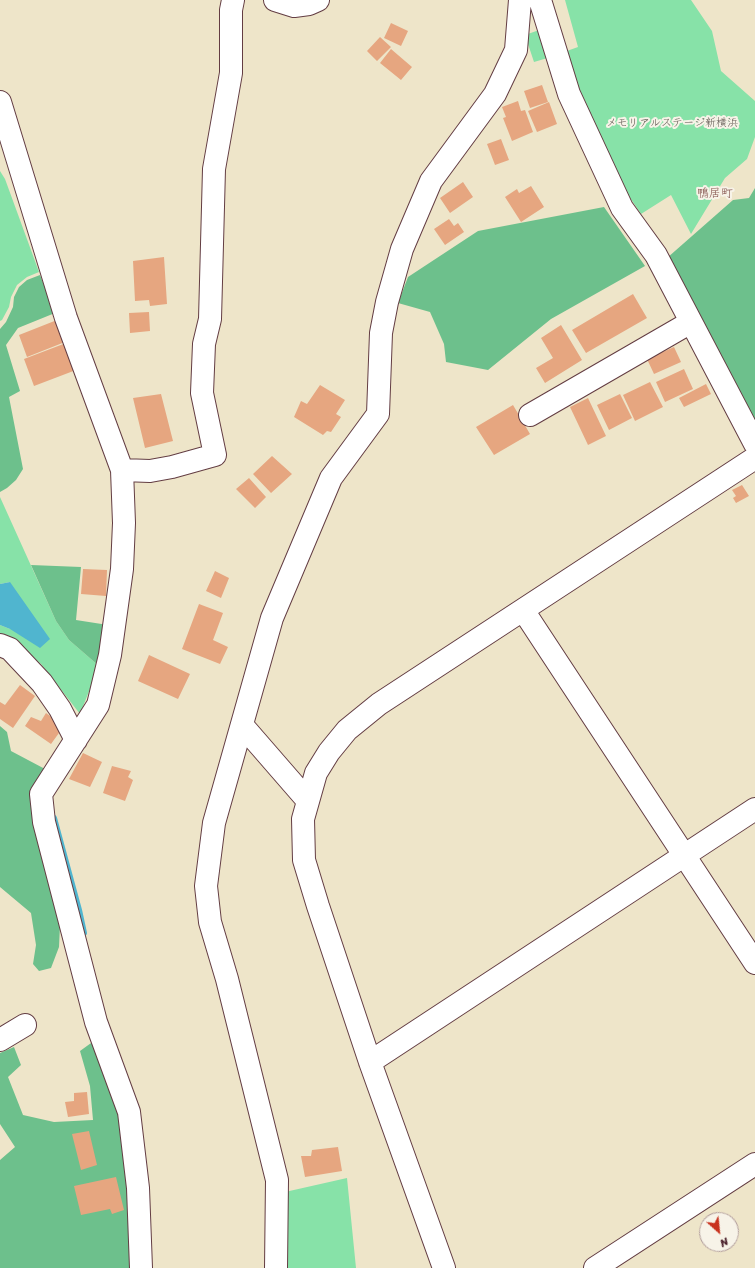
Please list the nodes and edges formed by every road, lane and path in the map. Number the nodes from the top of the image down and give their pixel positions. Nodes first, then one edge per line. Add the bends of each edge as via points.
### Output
1 (233, 0) edge
2 (275, 0) edge
3 (318, 0) edge
4 (520, 0) edge
5 (540, 0) edge
6 (0, 102) edge
7 (691, 322) junction
8 (530, 415) dead end
9 (755, 444) edge
10 (755, 458) edge
11 (122, 470) junction
12 (523, 610) junction
13 (0, 645) edge
14 (242, 725) junction
15 (76, 740) junction
16 (308, 801) junction
17 (755, 809) edge
18 (685, 856) junction
19 (755, 962) edge
20 (25, 1025) dead end
21 (0, 1040) edge
22 (370, 1062) junction
23 (755, 1164) edge
24 (141, 1268) edge
25 (276, 1268) edge
26 (444, 1268) edge
27 (594, 1268) edge

1 - 11 street via 231,73 214,169 210,319 204,344 202,393 215,455 150,471
2 - 3 street via 294,6
4 - 14 street via 516,50 495,94 431,181 402,249 381,333 378,414 331,478 272,618
5 - 7 street via 569,94 589,140 622,208 656,255
6 - 11 street via 66,318
7 - 8 street
7 - 9 street
10 - 12 street
11 - 15 street via 122,569 110,655 98,705
12 - 16 street via 379,704 347,730 316,773
12 - 18 street
13 - 15 street via 10,649 42,684 60,709
14 - 16 street
14 - 25 street via 214,823 206,886 210,922 227,979 277,1180
15 - 24 street via 41,794 44,822 96,1022 129,1112 138,1188
16 - 22 street via 303,819 304,860
17 - 18 street
18 - 19 street
18 - 22 street
20 - 21 street
22 - 26 street
23 - 27 street

